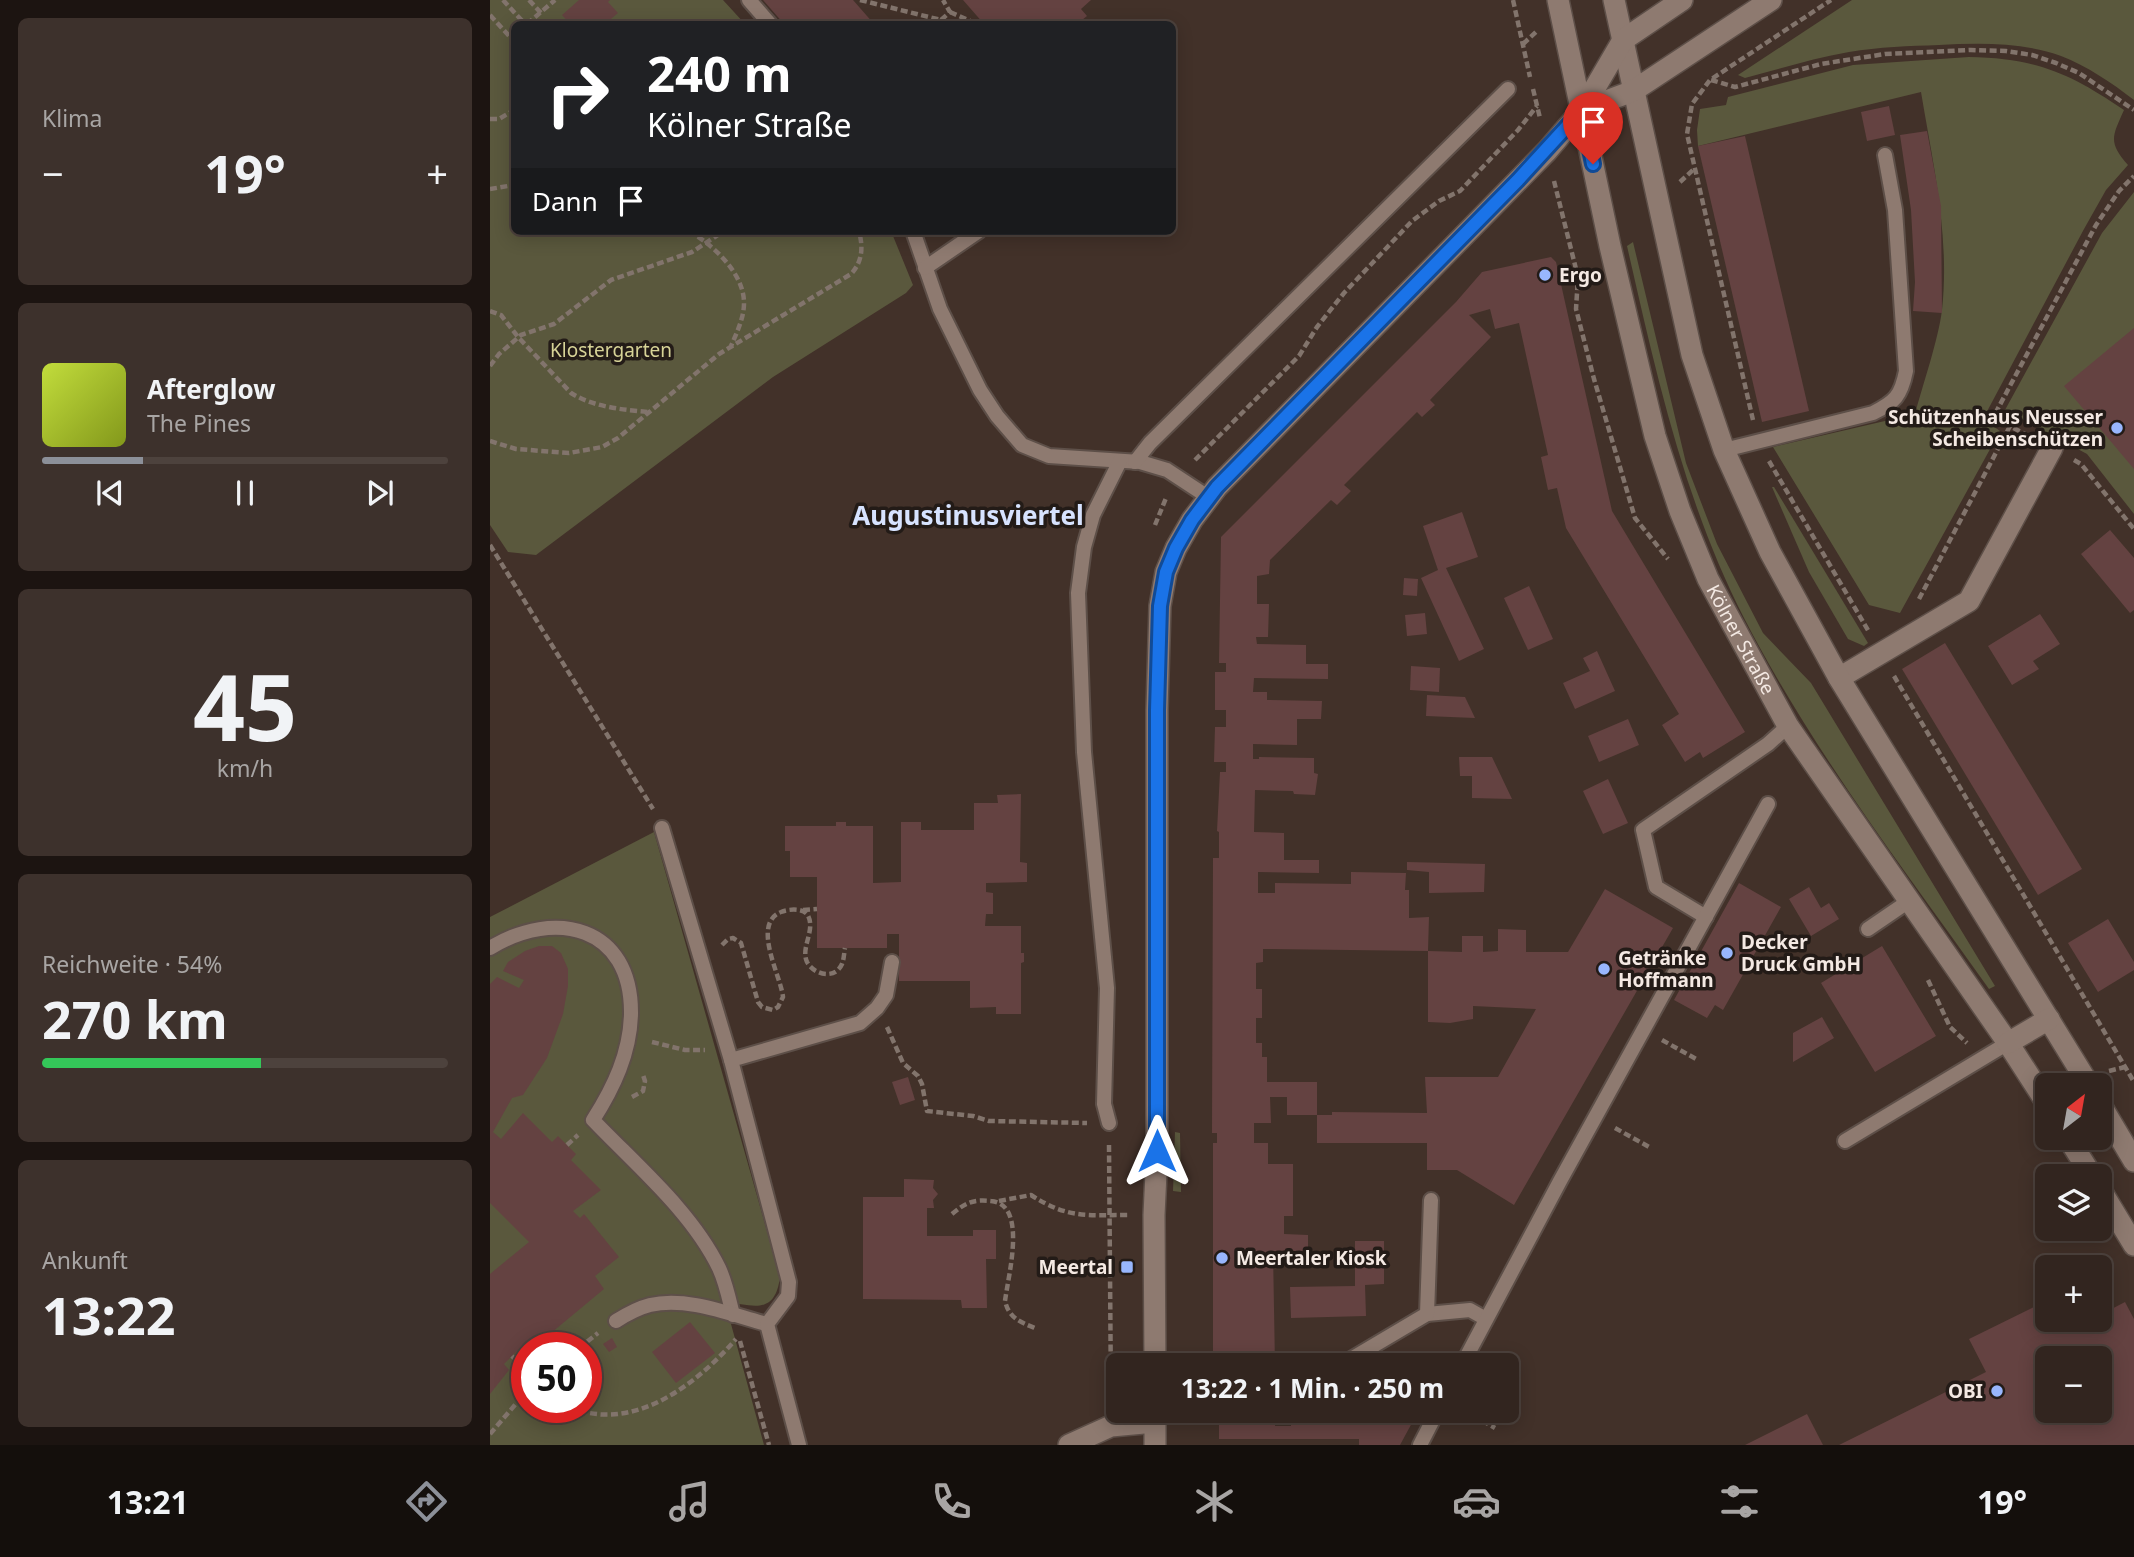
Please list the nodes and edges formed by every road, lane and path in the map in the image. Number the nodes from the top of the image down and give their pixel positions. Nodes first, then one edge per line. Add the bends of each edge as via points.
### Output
1 (503, 0) edge
2 (529, 0) edge
3 (555, 0) edge
4 (749, 0) edge
5 (860, 0) edge
6 (943, 0) edge
7 (1513, 0) edge
8 (1558, 0) edge
9 (1614, 0) edge
10 (1682, 0) edge
11 (1771, 0) edge
12 (1831, 0) edge
13 (950, 12) junction
14 (541, 13) junction
15 (490, 15) edge
16 (523, 21) edge
17 (530, 21) edge
18 (767, 21) edge
19 (938, 21) edge
20 (943, 21) edge
21 (970, 21) edge
22 (511, 37) edge
23 (1623, 40) junction
24 (1522, 45) dead end
25 (1710, 80) junction
26 (1508, 89) dead end
27 (1633, 91) junction
28 (1537, 106) dead end
29 (1582, 110) junction
30 (2134, 110) edge
31 (511, 112) edge
32 (490, 119) edge
33 (1885, 155) dead end
34 (1694, 169) dead end
35 (2134, 176) edge
36 (511, 186) edge
37 (490, 189) edge
38 (695, 235) edge
39 (718, 235) edge
40 (860, 235) edge
41 (914, 235) edge
42 (973, 235) edge
43 (707, 243) junction
44 (925, 268) junction
45 (1578, 277) dead end
46 (490, 310) edge
47 (518, 337) junction
48 (731, 346) junction
49 (490, 366) edge
50 (649, 412) junction
51 (1606, 419) dead end
52 (490, 441) edge
53 (2052, 448) joint
54 (1724, 450) junction
55 (1120, 461) junction
56 (1135, 461) junction
57 (1180, 479) junction
58 (1208, 497) junction
59 (2134, 529) edge
60 (1152, 534) dead end
61 (490, 545) edge
62 (1918, 600) dead end
63 (1881, 630) dead end
64 (1871, 636) dead end
65 (1839, 678) junction
66 (1788, 726) junction
67 (1768, 804) dead end
68 (662, 828) joint
69 (1909, 901) junction
70 (817, 909) dead end
71 (802, 910) junction
72 (1706, 917) junction
73 (1868, 929) dead end
74 (490, 947) edge
75 (845, 948) dead end
76 (721, 950) dead end
77 (892, 962) dead end
78 (877, 1008) junction
79 (2049, 1019) junction
80 (1643, 1029) junction
81 (629, 1032) junction
82 (2008, 1044) junction
83 (731, 1060) junction
84 (1698, 1060) dead end
85 (2082, 1073) edge
86 (2035, 1085) edge
87 (1596, 1114) junction
88 (1109, 1123) junction
89 (2112, 1124) edge
90 (1845, 1141) dead end
91 (1651, 1148) dead end
92 (2134, 1161) edge
93 (2112, 1193) edge
94 (1432, 1200) dead end
95 (999, 1201) junction
96 (2112, 1209) edge
97 (952, 1214) dead end
98 (1110, 1215) junction
99 (1154, 1215) junction
100 (2134, 1217) edge
101 (2134, 1245) edge
102 (1427, 1314) junction
103 (733, 1315) junction
104 (1486, 1319) junction
105 (616, 1321) dead end
106 (767, 1324) junction
107 (1035, 1328) dead end
108 (1154, 1353) edge
109 (1360, 1353) edge
110 (1468, 1353) edge
111 (511, 1410) edge
112 (602, 1415) edge
113 (1124, 1423) edge
114 (1155, 1423) edge
115 (1431, 1423) edge
116 (1486, 1423) edge
117 (1111, 1426) junction
118 (1494, 1428) dead end
119 (490, 1434) edge
120 (769, 1445) edge
121 (799, 1445) edge
122 (1069, 1445) edge
123 (1155, 1445) edge
124 (1420, 1445) edge

1 - 16 path
2 - 14 path
3 - 14 path
4 - 18 lane
5 - 19 path
6 - 13 path
7 - 24 path
8 - 29 main road, Kölner Straße
9 - 23 main road
10 - 23 main road
11 - 27 main road
12 - 25 path
13 - 20 path
13 - 21 path
14 - 17 path
15 - 22 path
23 - 27 main road
23 - 29 main road
25 - 30 path via 1735,87 1852,58 2006,51 2056,62
25 - 34 path via 1692,104 1687,134
26 - 56 lane
27 - 29 main road
27 - 54 main road via 1692,355
28 - 57 path via 1460,191 1412,221 1344,293 1299,356
29 - 58 main road via 1530,169
29 - 66 main road, Kölner Straße via 1659,449 1709,579
31 - 32 path
33 - 54 lane via 1895,210 1906,371 1903,388 1893,402 1873,413
35 - 62 path via 2096,225 1996,414 2010,426
36 - 37 path
38 - 43 path
39 - 43 path
40 - 48 path via 862,253 851,274
41 - 44 lane
42 - 44 lane
43 - 47 path via 678,258 611,280 554,324
43 - 48 path via 730,267 744,296
44 - 55 lane via 981,390 1022,445 1049,456
45 - 51 path via 1576,309
46 - 47 path
47 - 49 path
47 - 50 path via 582,400
48 - 50 path
50 - 52 path via 610,443 587,451 516,449
53 - 59 path via 2081,464
53 - 65 main road via 1969,601
54 - 65 main road via 1770,552
55 - 56 lane
55 - 88 lane via 1093,515 1078,593 1084,752 1107,988 1104,1104
56 - 57 lane via 1167,470
57 - 58 lane
57 - 60 path via 1163,502
58 - 99 main road via 1173,554 1160,606
61 - 68 path via 645,793
63 - 64 path
65 - 79 main road
66 - 69 main road, Kölner Straße
66 - 72 lane via 1643,830 1656,887
67 - 72 lane
68 - 83 lane
69 - 73 lane
69 - 82 main road, Kölner Straße
70 - 71 path
71 - 75 path via 810,926 806,960 814,970 826,974 838,969
71 - 76 path via 781,912 771,921 768,942 783,997 773,1010 758,1002 741,943 728,939
72 - 80 lane
74 - 81 lane via 525,931 547,928 580,929 593,935 623,968 630,998
77 - 78 lane via 886,995
78 - 83 lane via 860,1023
78 - 88 path via 903,1063 922,1084 927,1111 989,1122
79 - 82 main road
79 - 85 main road
80 - 84 path
80 - 87 lane
81 - 83 path via 673,1048 716,1050
81 - 103 lane via 617,1077 593,1120 698,1234 719,1270
82 - 86 main road, Kölner Straße
82 - 90 lane
83 - 106 lane via 789,1282 788,1296
87 - 91 path
87 - 104 lane
88 - 98 path
89 - 92 main road
93 - 100 main road
94 - 102 lane
95 - 97 path via 975,1199
95 - 98 path via 1031,1195 1080,1216
95 - 107 path via 1014,1223 1005,1301 1008,1312
96 - 101 main road
98 - 99 path
98 - 117 path
99 - 108 main road
102 - 104 lane via 1470,1310
102 - 109 lane
103 - 105 lane via 697,1306 652,1304
103 - 106 lane
104 - 110 lane
106 - 121 lane
111 - 119 path
112 - 120 path via 635,1410 699,1378 739,1335
113 - 117 main road
114 - 123 main road
115 - 124 lane
116 - 118 path
117 - 122 main road

